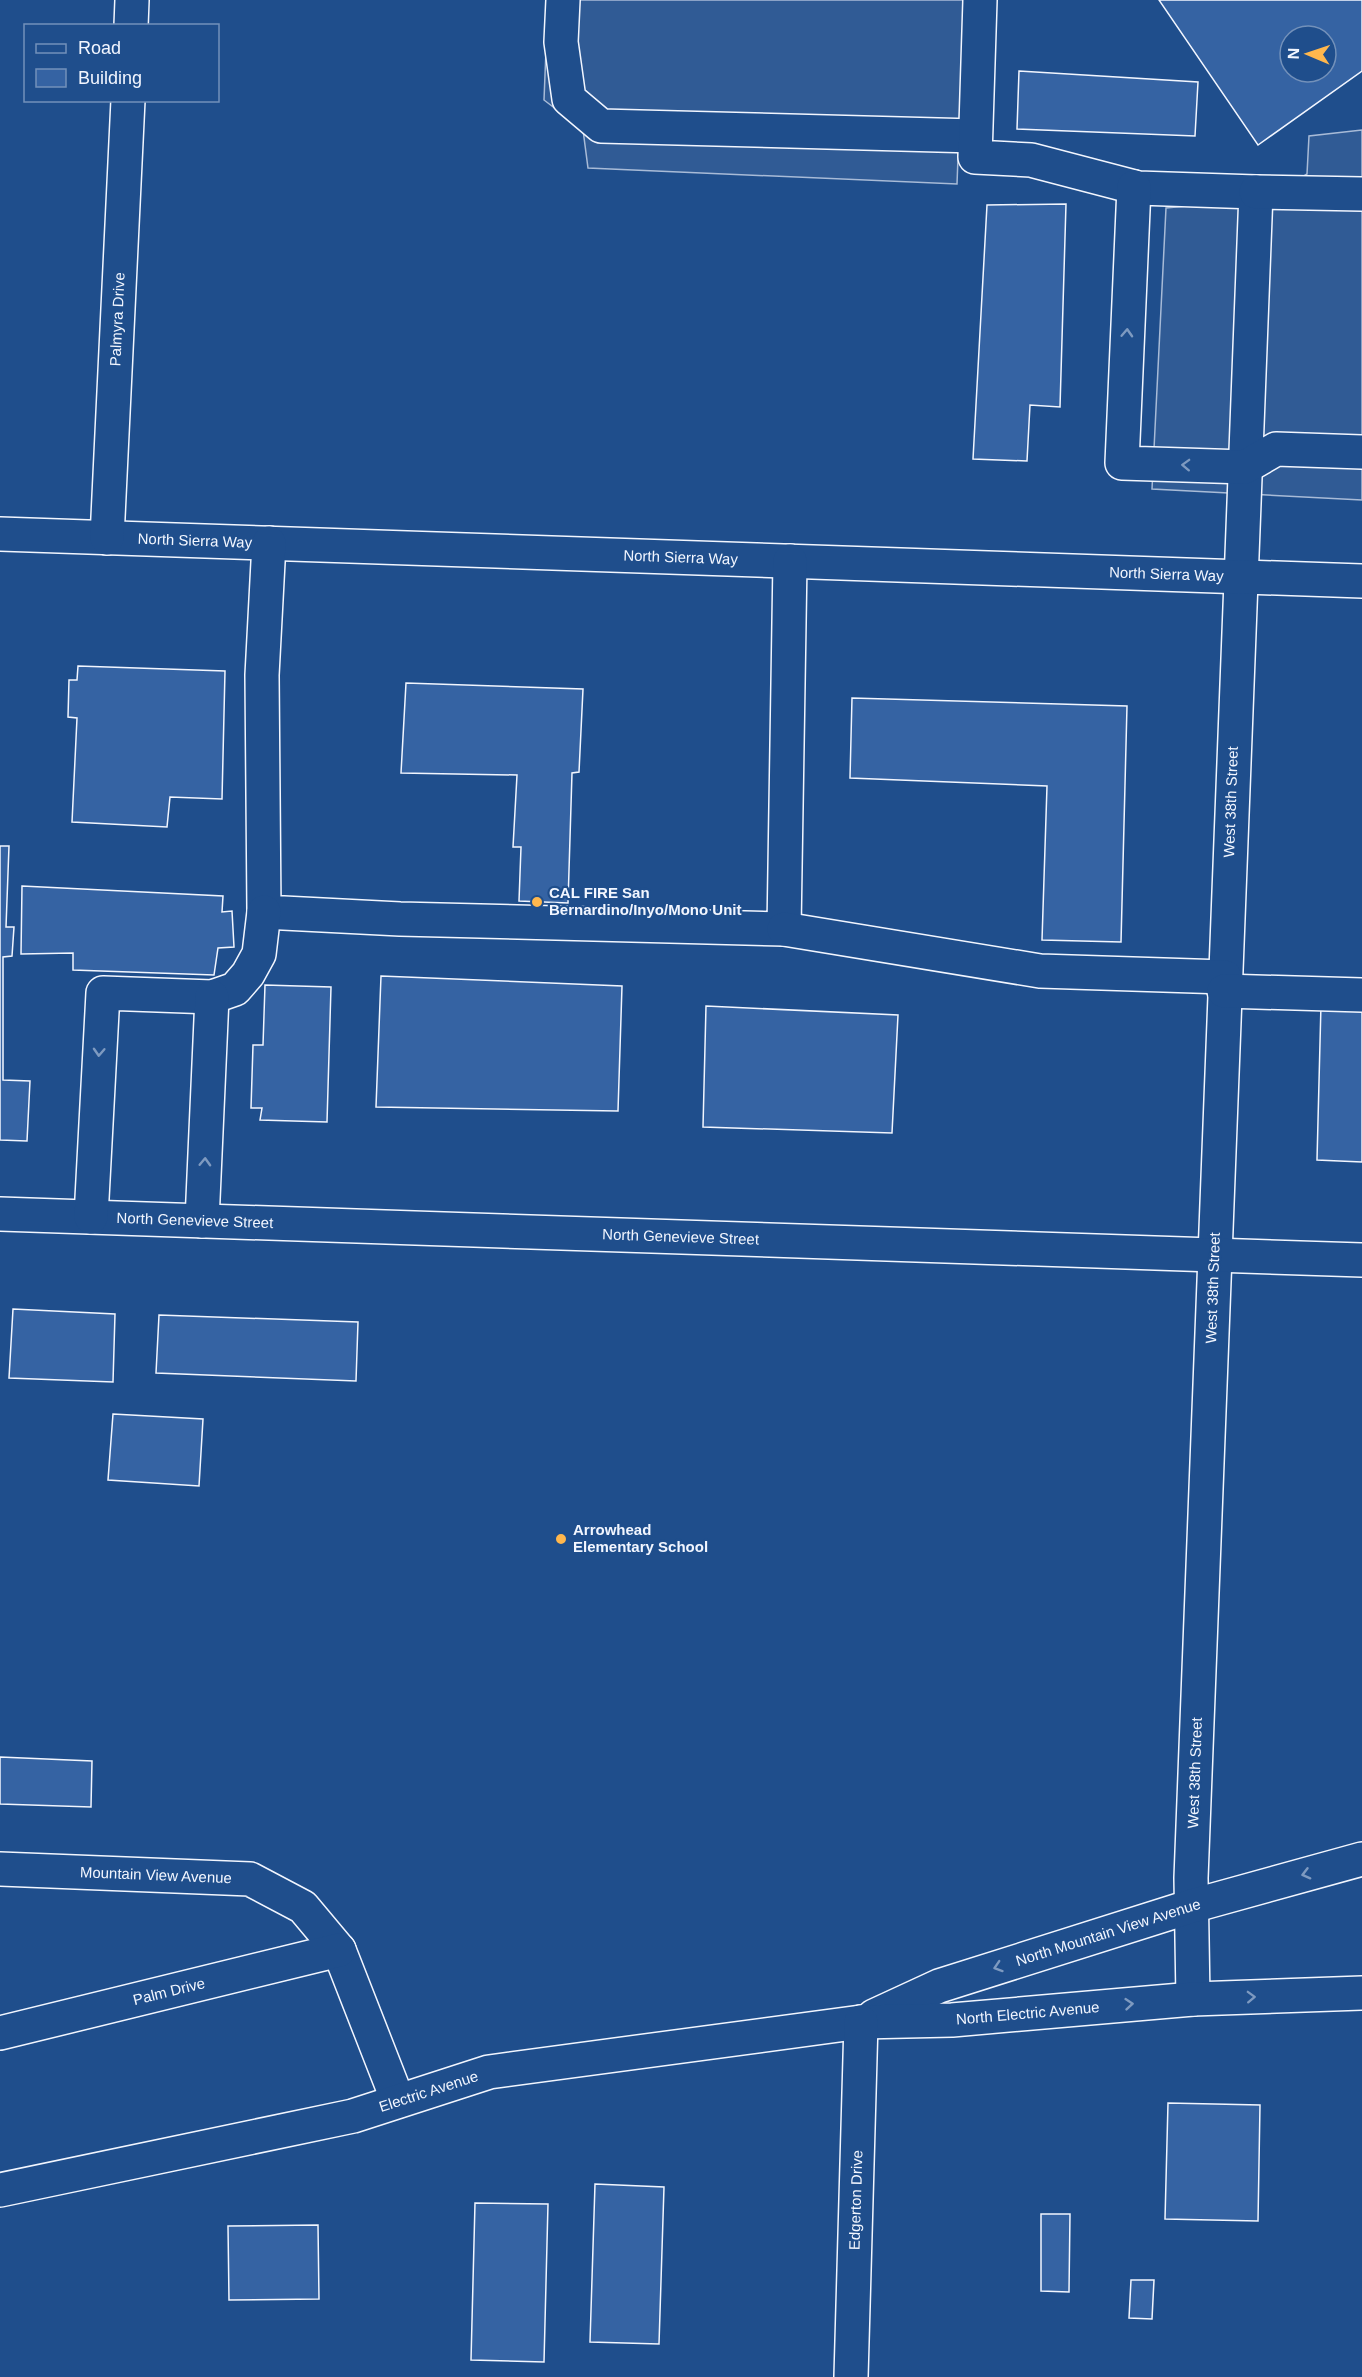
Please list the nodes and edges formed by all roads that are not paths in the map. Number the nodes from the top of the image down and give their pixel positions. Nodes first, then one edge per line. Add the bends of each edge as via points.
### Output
1 (132, 0) edge
2 (563, 0) edge
3 (980, 0) edge
4 (131, 24) edge
5 (128, 102) edge
6 (975, 136) junction
7 (1134, 187) junction
8 (1256, 192) junction
9 (1362, 194) edge
10 (1362, 452) edge
11 (1245, 467) junction
12 (0, 534) edge
13 (107, 538) junction
14 (269, 543) junction
15 (790, 561) junction
16 (1240, 577) junction
17 (1362, 581) edge
18 (264, 912) junction
19 (784, 930) junction
20 (1224, 984) junction
21 (1362, 995) edge
22 (212, 997) junction
23 (0, 1214) edge
24 (91, 1217) junction
25 (202, 1221) junction
26 (1214, 1255) junction
27 (1362, 1260) edge
28 (1362, 1859) edge
29 (0, 1869) edge
30 (1192, 1906) junction
31 (339, 1950) junction
32 (1362, 1994) edge
33 (1193, 1999) junction
34 (861, 2022) junction
35 (0, 2033) edge
36 (398, 2101) junction
37 (0, 2190) edge
38 (851, 2377) edge

1 - 4 street
2 - 6 street via 561,42 568,99 601,126
3 - 6 street
5 - 13 street, Palmyra Drive
6 - 7 street via 975,157 1031,160
7 - 8 street
11 -> 7 street via 1122,463
8 - 9 street
8 - 11 street, West 38th Street
10 - 11 street via 1276,449
11 - 16 street, West 38th Street
12 - 13 street, North Sierra Way
13 - 14 street, North Sierra Way
14 - 15 street, North Sierra Way
14 - 18 street via 262,675
15 - 16 street, North Sierra Way
15 - 19 street
16 - 17 street, North Sierra Way
16 - 20 street, West 38th Street
18 - 19 street
18 - 22 street via 259,954 248,974 235,988
19 - 20 street via 1040,971
20 - 21 street
20 - 26 street, West 38th Street
22 -> 24 street via 103,993
25 -> 22 street
23 - 24 street, North Genevieve Street
24 - 25 street, North Genevieve Street
25 - 26 street, North Genevieve Street
26 - 27 street, North Genevieve Street
26 - 30 street, West 38th Street
28 -> 30 street, North Mountain View Avenue
29 - 31 street, Mountain View Avenue via 250,1879 303,1906
30 - 33 street, West 38th Street
30 -> 34 street, North Mountain View Avenue via 939,1986
31 - 35 street, Palm Drive
31 - 36 street, Mountain View Avenue
33 -> 32 street
34 -> 33 street, North Electric Avenue via 952,2020
34 - 36 street, Electric Avenue via 489,2072
34 - 38 street, Edgerton Drive
36 - 37 street, Electric Avenue via 353,2116

